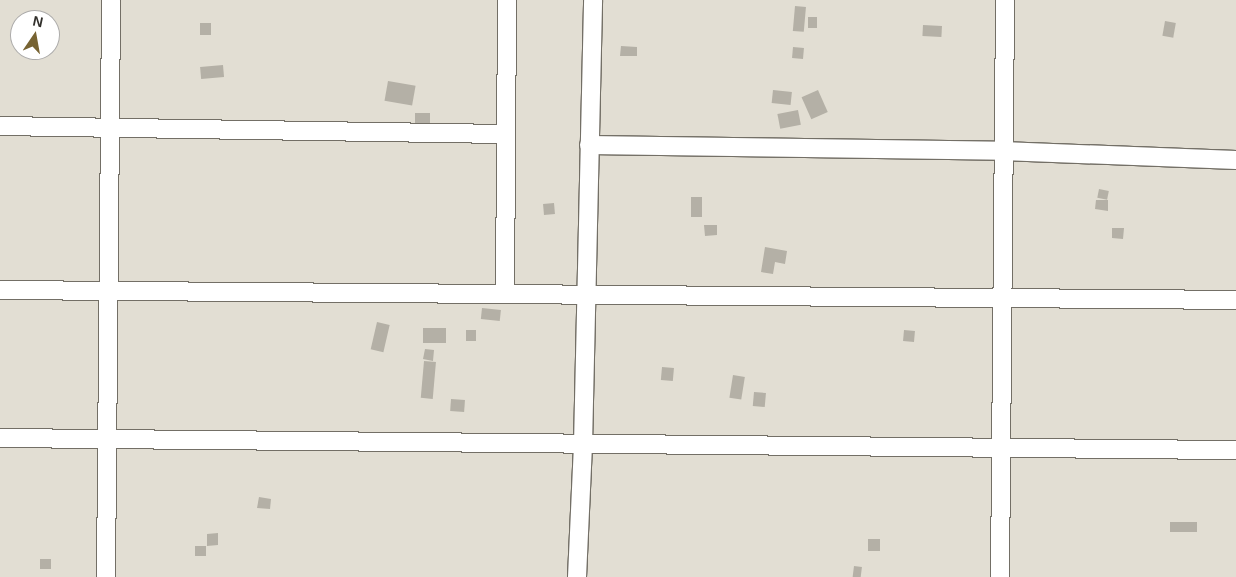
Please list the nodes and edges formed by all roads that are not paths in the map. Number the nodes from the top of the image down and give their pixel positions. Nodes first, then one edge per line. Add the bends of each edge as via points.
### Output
1 (111, 0) edge
2 (507, 0) edge
3 (593, 0) edge
4 (1005, 0) edge
5 (0, 126) edge
6 (109, 128) junction
7 (505, 134) junction
8 (589, 145) junction
9 (1002, 151) junction
10 (1236, 160) edge
11 (0, 290) edge
12 (108, 292) junction
13 (505, 293) junction
14 (586, 296) junction
15 (1003, 299) junction
16 (1236, 300) edge
17 (0, 438) edge
18 (107, 439) junction
19 (583, 445) junction
20 (1001, 449) junction
21 (1236, 450) edge
22 (106, 577) edge
23 (577, 577) edge
24 (1000, 577) edge

1 - 6 street
2 - 7 street
3 - 8 street
4 - 9 street
5 - 6 street
6 - 7 street
6 - 12 street
7 - 13 street
8 - 9 street
8 - 14 street
9 - 10 street
9 - 15 street
11 - 12 street
12 - 13 street
12 - 18 street
13 - 14 street
14 - 15 street
14 - 19 street
15 - 16 street
15 - 20 street
17 - 18 street
18 - 19 street
18 - 22 street
19 - 20 street
19 - 23 street
20 - 21 street
20 - 24 street

